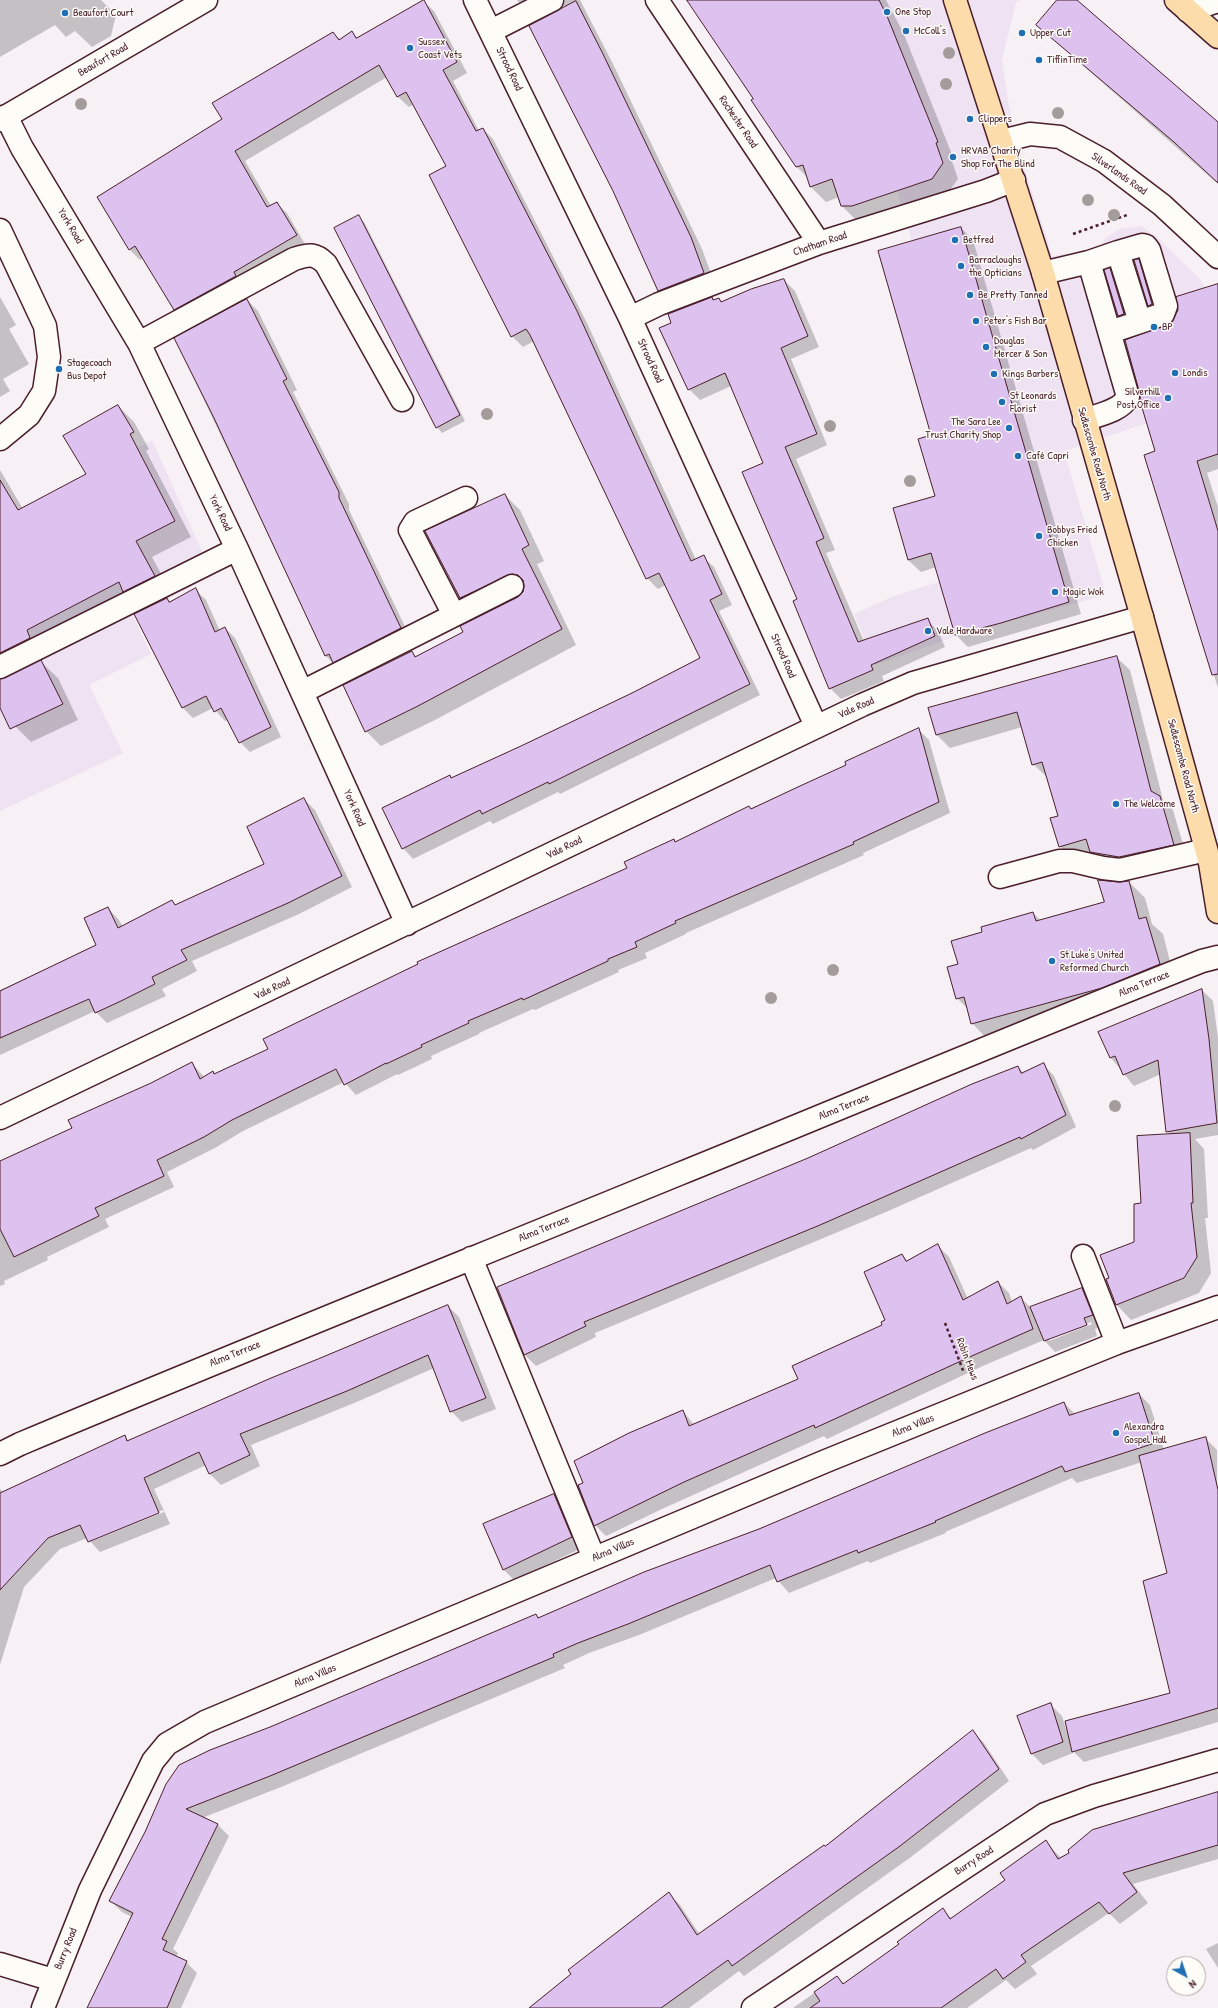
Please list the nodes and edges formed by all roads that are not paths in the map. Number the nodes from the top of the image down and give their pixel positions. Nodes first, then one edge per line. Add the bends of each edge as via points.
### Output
1 (206, 0) edge
2 (474, 0) edge
3 (552, 0) edge
4 (657, 0) edge
5 (1218, 1) edge
6 (1185, 4) edge
7 (954, 5) edge
8 (491, 32) junction
9 (1218, 38) edge
10 (3, 118) edge
11 (1002, 141) junction
12 (1014, 180) junction
13 (0, 230) edge
14 (819, 243) junction
15 (1118, 252) junction
16 (1218, 257) edge
17 (1089, 262) junction
18 (1042, 273) junction
19 (630, 318) junction
20 (1140, 322) junction
21 (1110, 332) junction
22 (139, 343) junction
23 (402, 400) dead end
24 (1084, 420) junction
25 (0, 439) edge
26 (466, 498) dead end
27 (237, 549) junction
28 (512, 586) dead end
29 (454, 615) junction
30 (1142, 617) junction
31 (0, 667) edge
32 (302, 692) junction
33 (816, 726) junction
34 (1211, 858) edge
35 (1000, 877) dead end
36 (1218, 912) edge
37 (408, 924) junction
38 (1218, 957) edge
39 (0, 1118) edge
40 (1083, 1256) dead end
41 (471, 1258) junction
42 (1218, 1307) edge
43 (1117, 1343) junction
44 (0, 1454) edge
45 (594, 1558) junction
46 (1218, 1760) edge
47 (90, 1890) joint
48 (0, 1964) edge
49 (54, 1980) junction
50 (43, 2008) edge
51 (753, 2008) edge

1 - 10 street, Beaufort Road
2 - 8 street, Strood Road
3 - 8 street
4 - 14 street, Rochester Road
5 - 6 street
6 - 9 main road
7 - 11 main road, Sedlescombe Road North
8 - 19 street, Strood Road
10 - 22 street, York Road
11 - 12 main road, Sedlescombe Road North
11 - 16 street, Silverlands Road via 1030,134 1060,137 1104,161 1161,204
12 - 14 street, Chatham Road
12 - 18 main road, Sedlescombe Road North
13 - 25 street via 44,326 49,357 44,391 29,415
14 - 19 street, Chatham Road via 659,304
15 - 17 street
15 - 20 street
15 - 20 street via 1142,246 1149,250 1166,306 1163,314
17 - 18 street
17 - 21 street
18 - 24 main road, Sedlescombe Road North
19 - 33 street, Strood Road
20 - 21 street
21 - 24 street via 1128,397 1118,408
22 - 23 street via 294,259 306,255 318,256 326,264
22 - 27 street, York Road
24 - 30 main road, Sedlescombe Road North
26 - 29 street via 415,522 410,530
27 - 31 street
27 - 32 street, York Road
28 - 29 street
29 - 32 street
30 - 33 street, Vale Road via 913,683
30 - 34 main road, Sedlescombe Road North
32 - 37 street, York Road
33 - 37 street, Vale Road
34 - 35 street via 1120,870 1059,861
34 - 36 main road, Sedlescombe Road North
37 - 39 street, Vale Road
38 - 41 street, Alma Terrace via 1083,1008
40 - 43 street
41 - 44 street, Alma Terrace via 235,1354
41 - 45 street
42 - 43 street, Alma Villas
43 - 45 street, Alma Villas
45 - 47 street, Alma Villas via 205,1722 167,1744 153,1761
46 - 51 street, Burry Road via 1094,1796 1045,1814
47 - 49 street, Burry Road
48 - 49 street
49 - 50 street, Burry Road

